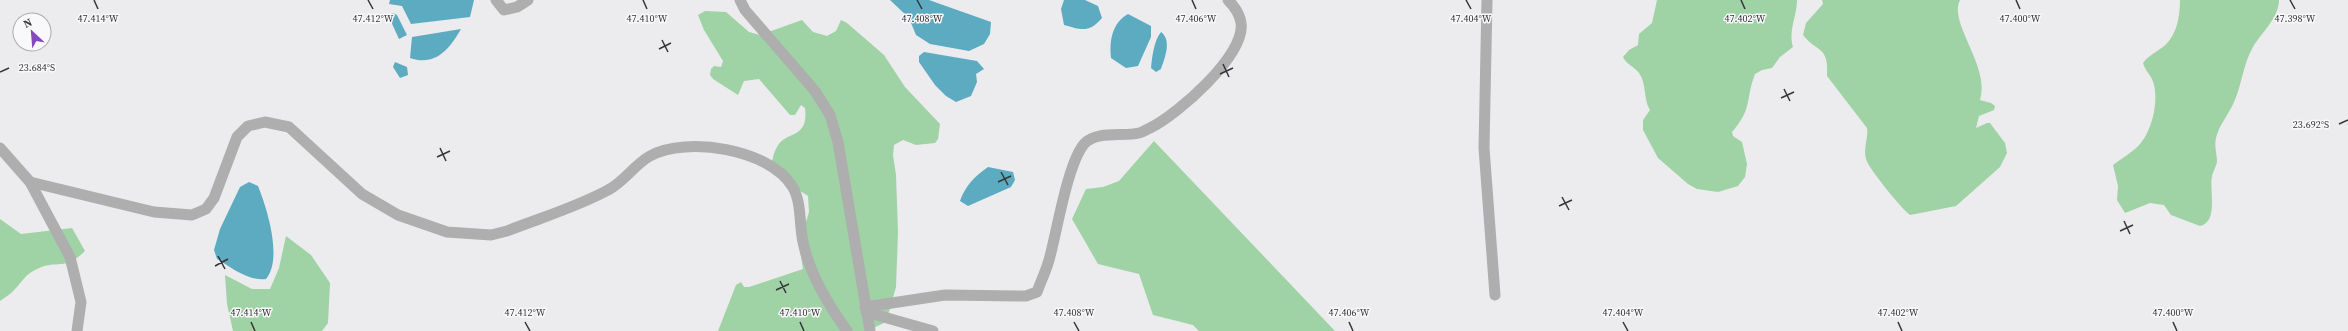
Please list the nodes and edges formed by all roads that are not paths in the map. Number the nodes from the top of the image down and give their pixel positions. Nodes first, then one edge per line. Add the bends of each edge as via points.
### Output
1 (496, 0) edge
2 (528, 0) edge
3 (730, 0) edge
4 (1228, 0) edge
5 (1487, 0) edge
6 (742, 5) edge
7 (0, 148) edge
8 (30, 182) junction
9 (1495, 295) dead end
10 (866, 309) junction
11 (77, 331) edge
12 (847, 331) edge
13 (870, 331) edge
14 (933, 331) edge

1 - 2 street via 504,10
3 - 6 street
4 - 10 street via 1235,7 1242,24 1239,42 1223,66 1185,103 1156,125 1140,133 1097,137 1085,143 1075,158 1048,262 1037,292 1026,296 945,295
5 - 9 street via 1484,148
6 - 10 street via 815,91 830,114 838,142
7 - 8 street
8 - 11 street via 70,257 81,302
8 - 12 street via 154,212 192,215 206,209 214,198 237,137 248,126 265,122 289,127 362,194 398,215 447,232 491,235 609,190 650,156 672,148 716,148 753,156 778,171 792,186 803,243 814,274 828,303
10 - 13 street
10 - 14 street

